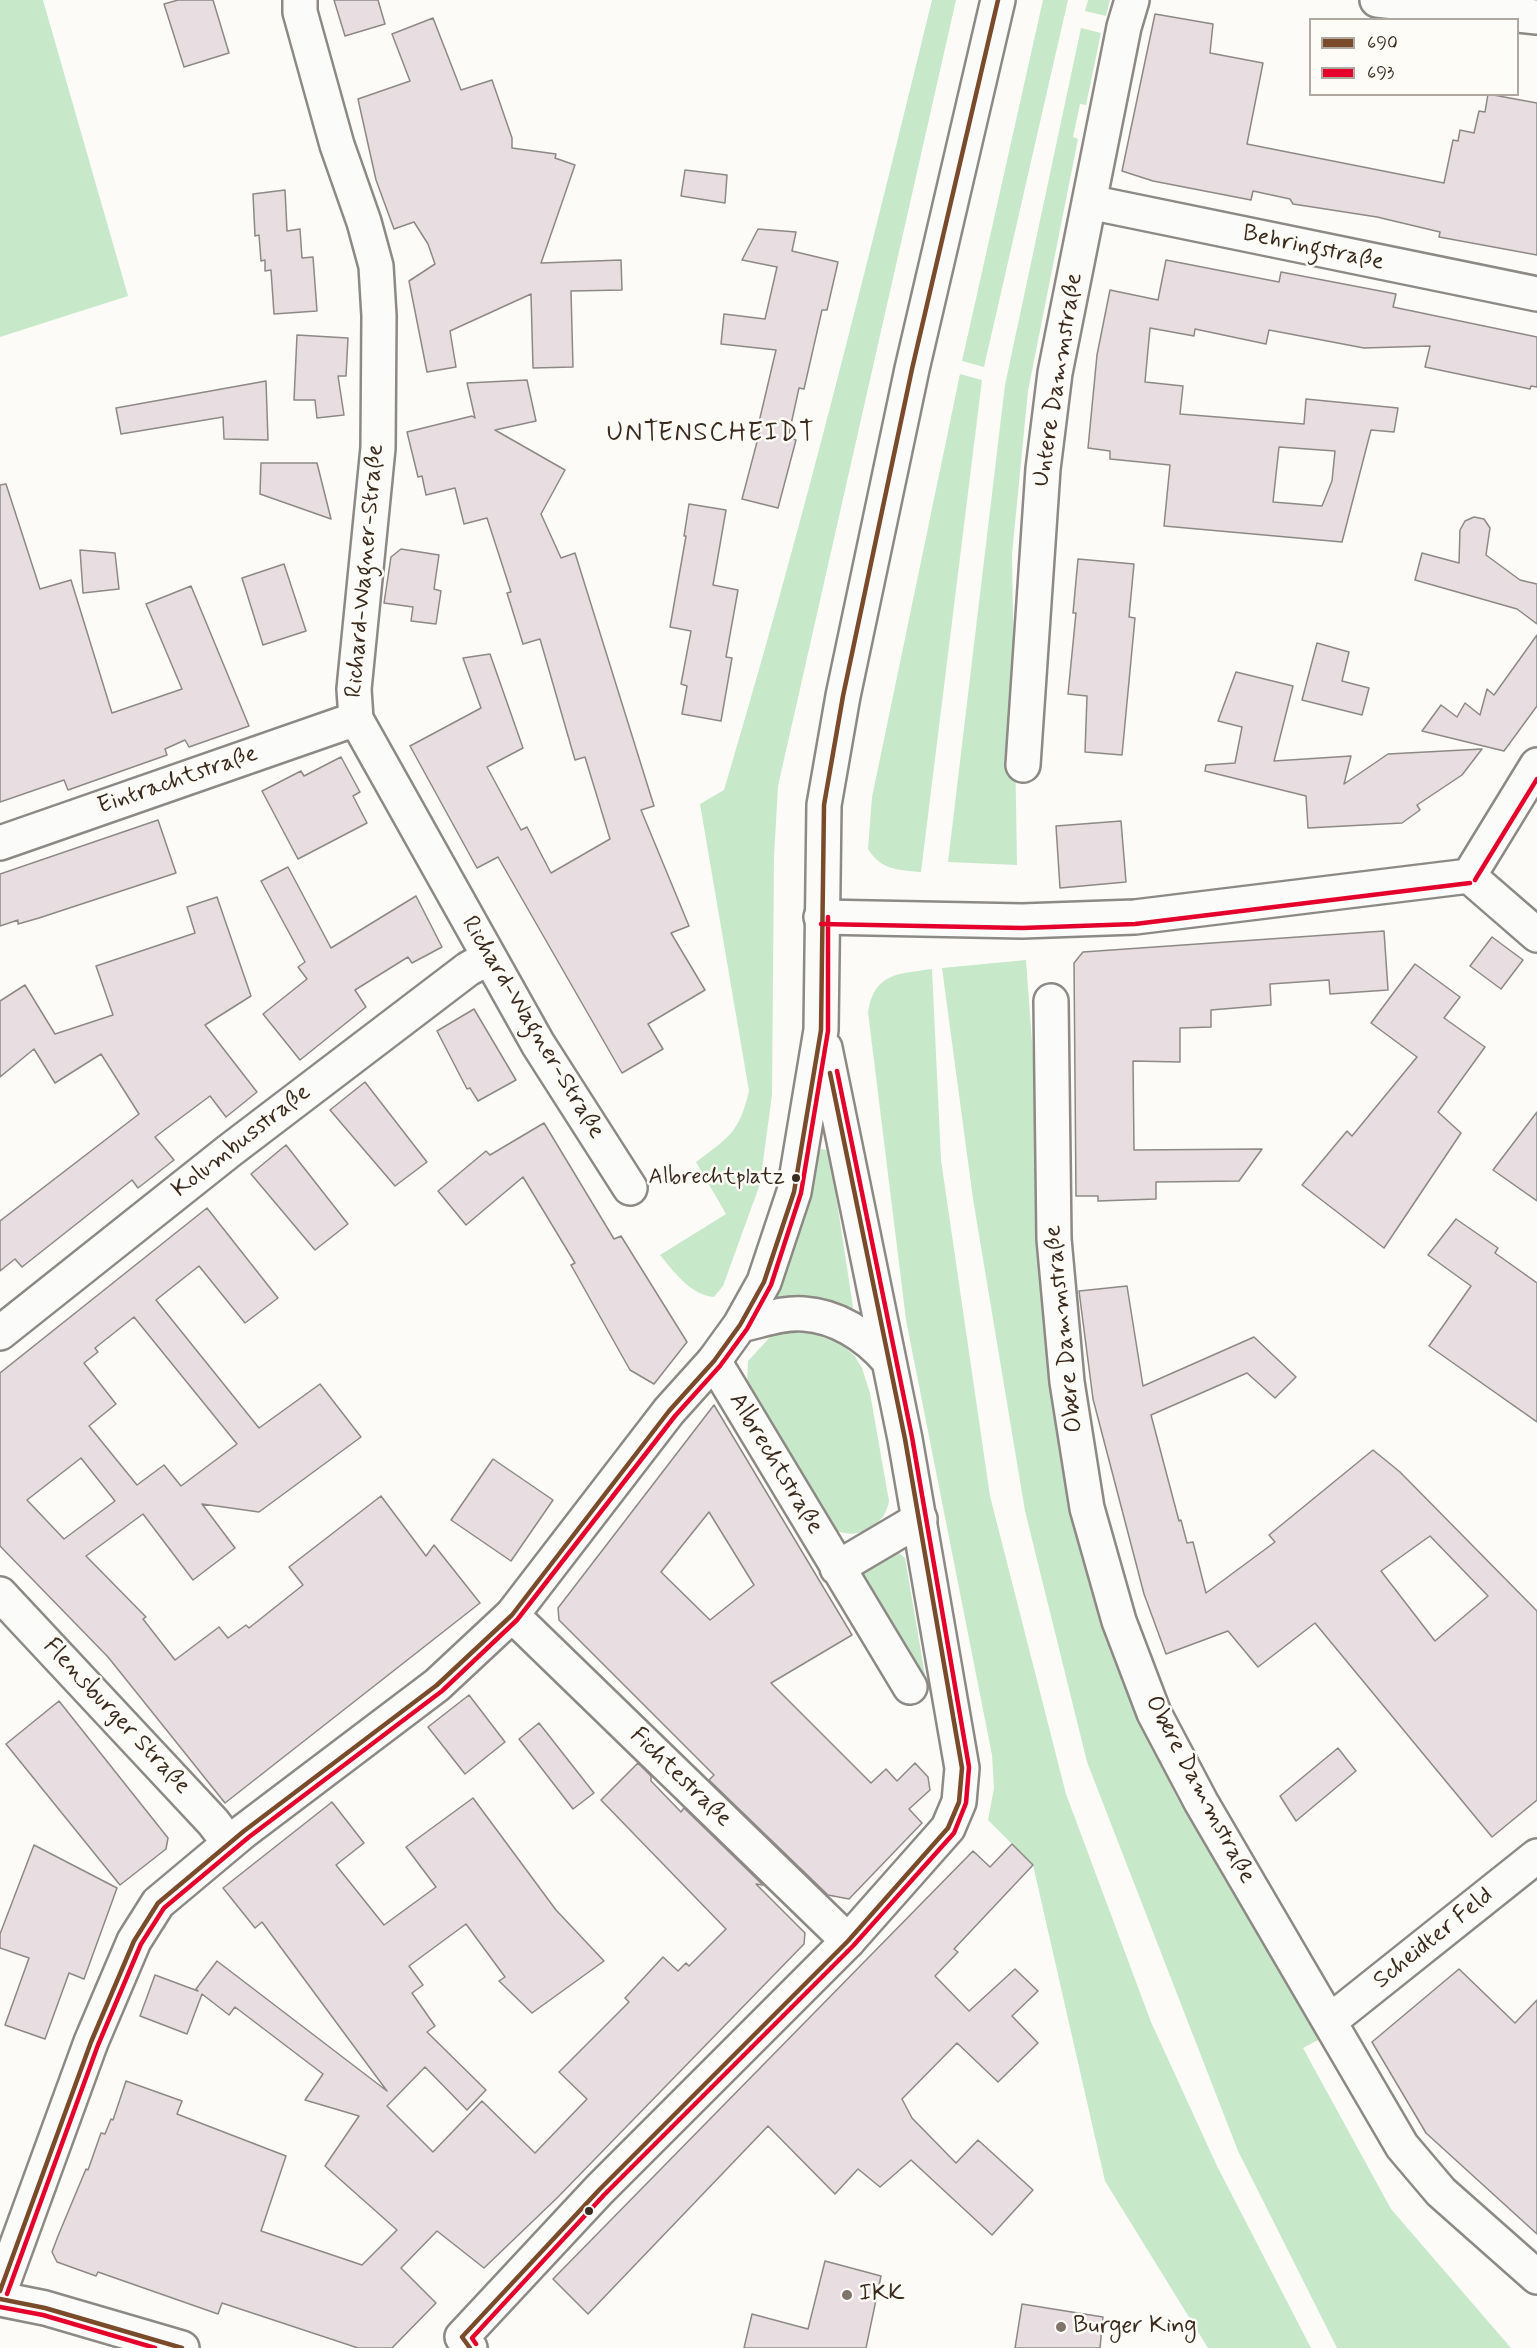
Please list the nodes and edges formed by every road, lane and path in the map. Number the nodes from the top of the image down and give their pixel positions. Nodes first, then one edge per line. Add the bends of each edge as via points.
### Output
1 (300, 0) edge
2 (998, 0) edge
3 (1132, 0) edge
4 (1377, 0) edge
5 (1537, 17) edge
6 (1089, 202) junction
7 (1537, 294) edge
8 (356, 719) junction
9 (1023, 765) dead end
10 (1537, 765) edge
11 (0, 843) edge
12 (1470, 876) junction
13 (821, 917) junction
14 (1537, 935) edge
15 (488, 958) junction
16 (1051, 1001) dead end
17 (821, 1029) junction
18 (630, 1188) dead end
19 (740, 1325) junction
20 (0, 1333) edge
21 (887, 1359) junction
22 (714, 1361) junction
23 (920, 1519) junction
24 (837, 1568) junction
25 (0, 1594) edge
26 (512, 1616) junction
27 (910, 1687) dead end
28 (229, 1843) junction
29 (1537, 1856) edge
30 (849, 1941) junction
31 (1330, 2021) junction
32 (1537, 2277) edge
33 (0, 2290) edge
34 (0, 2299) edge
35 (460, 2344) edge
36 (182, 2348) edge

1 - 8 street, Richard-Wagner-Straße via 337,145 376,266 378,448 354,690
2 - 13 street via 915,358 843,696 824,805
3 - 6 street, Untere Dammstraße
4 - 5 street
6 - 7 street, Behringstraße
6 - 9 street, Untere Dammstraße via 1055,373 1042,470
8 - 11 street, Eintrachtstraße
8 - 15 street, Richard-Wagner-Straße
10 - 12 street
12 - 13 street via 1153,915 1022,921
12 - 14 street
13 - 17 street
15 - 18 street, Richard-Wagner-Straße
15 - 20 street, Kolumbusstraße via 468,969 230,1151
16 - 31 street, Obere Dammstraße via 1054,1239 1066,1382 1088,1508 1119,1621 1154,1713 1200,1802
17 - 19 street via 794,1192 764,1282
17 - 21 street
19 - 21 street via 790,1314 818,1316 853,1329
19 - 22 street
21 - 23 street
22 - 24 street, Albrechtstraße
22 - 26 street via 669,1411
23 - 24 street
23 - 30 street via 962,1768 959,1802 948,1828
24 - 27 street, Albrechtstraße
25 - 28 street, Flensburger Straße
26 - 28 street via 437,1685
26 - 30 street, Fichtestraße
28 - 33 street via 158,1903 134,1941 92,2042
29 - 31 street, Scheidter Feld
30 - 35 street via 599,2190
31 - 32 street, Obere Dammstraße via 1402,2146 1441,2192
34 - 36 street via 45,2308

